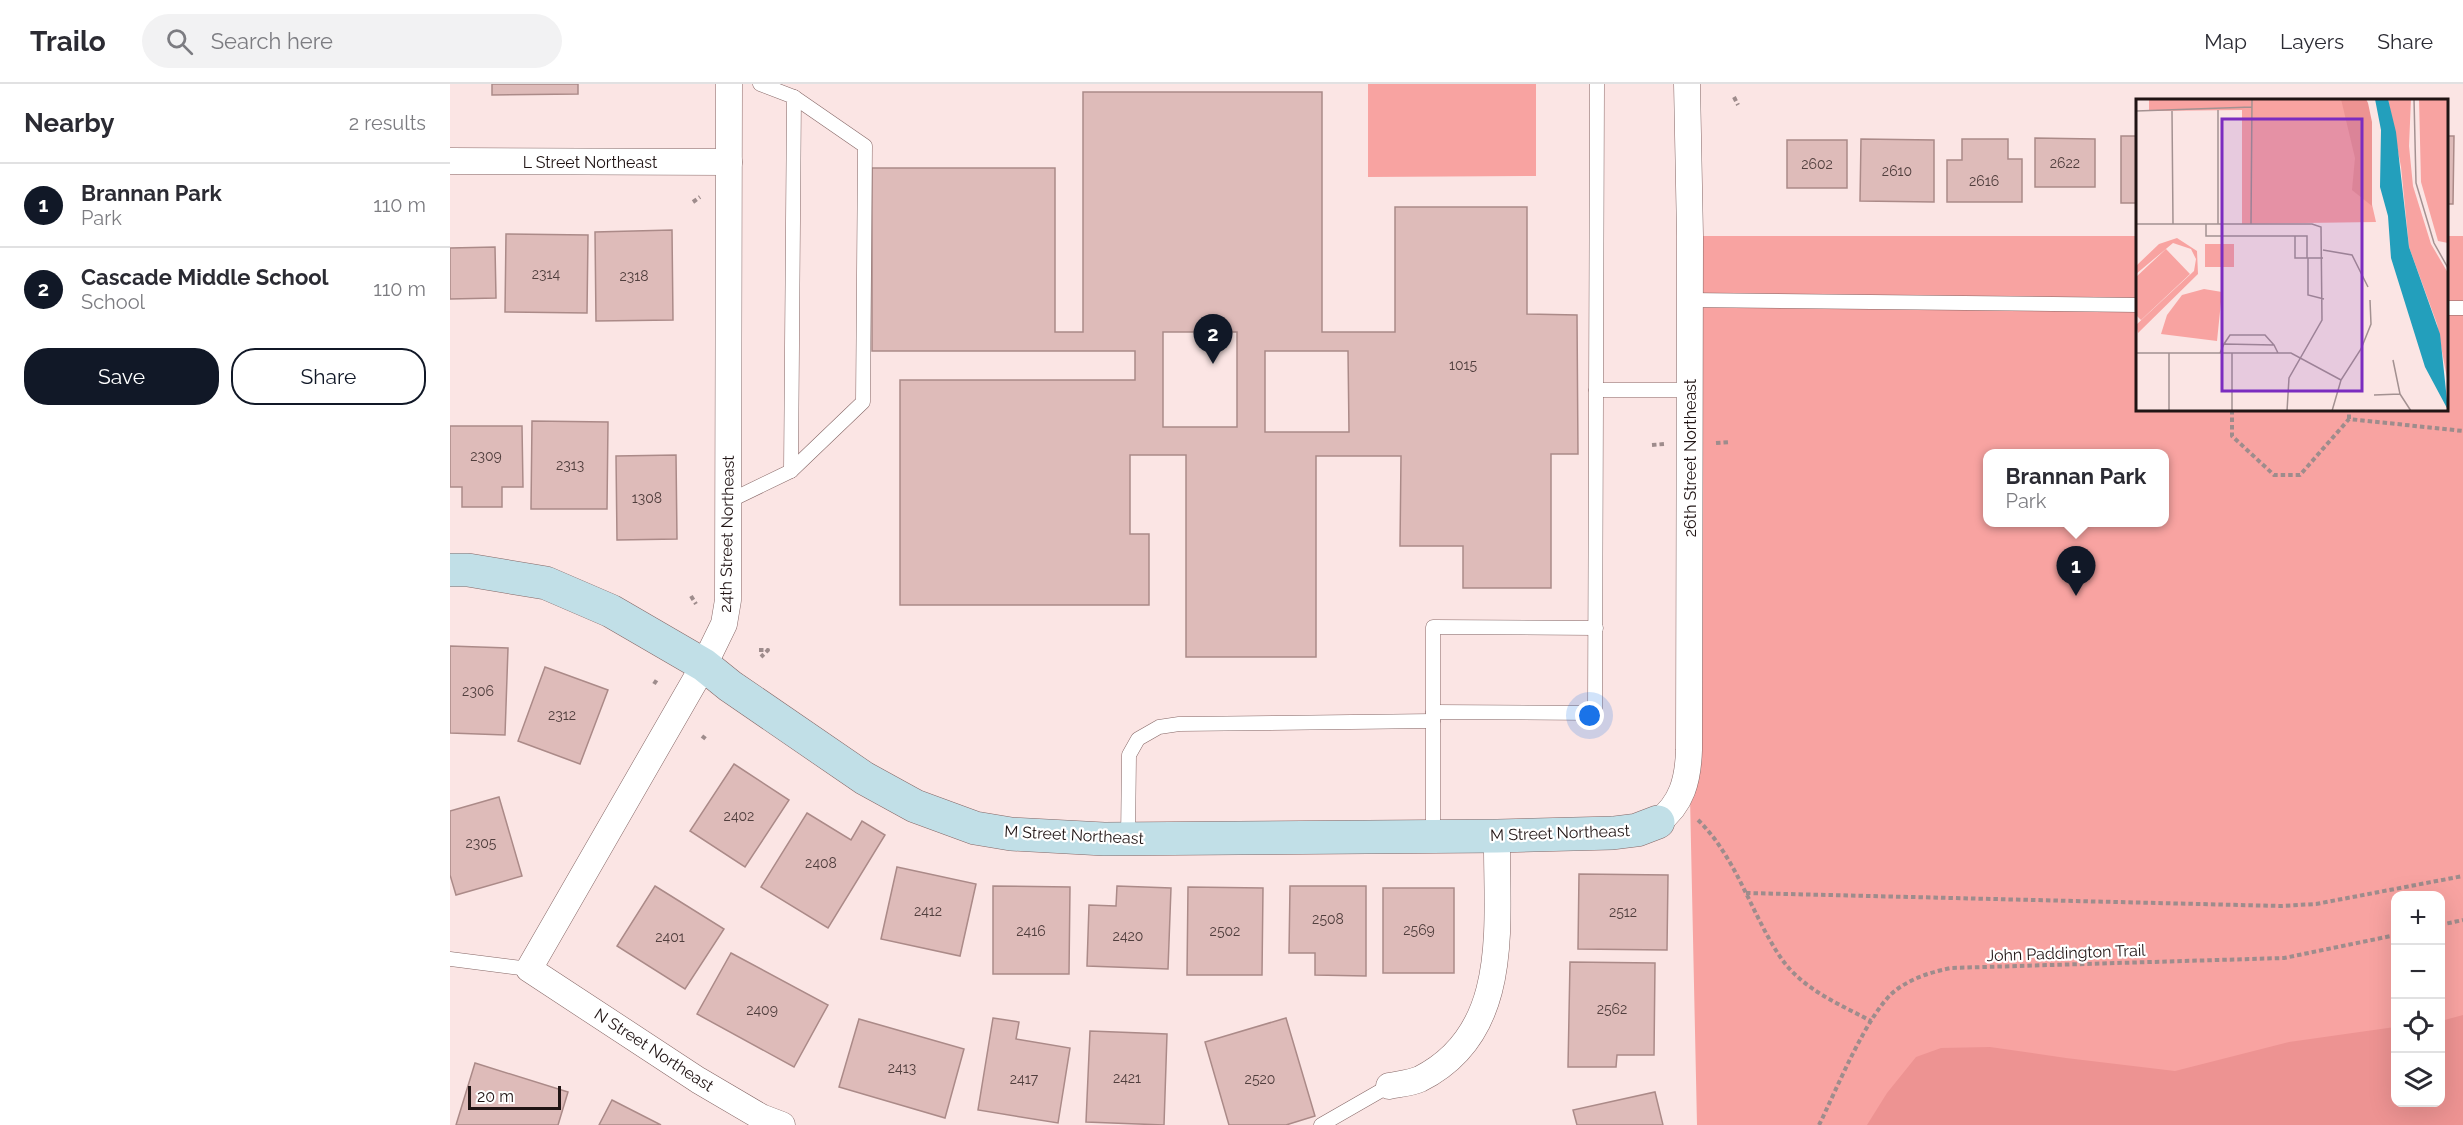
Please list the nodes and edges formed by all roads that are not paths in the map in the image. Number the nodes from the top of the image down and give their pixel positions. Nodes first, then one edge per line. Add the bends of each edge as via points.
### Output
1 (729, 84) edge
2 (760, 84) edge
3 (1598, 84) edge
4 (1687, 84) edge
5 (794, 98) junction
6 (450, 161) edge
7 (729, 162) junction
8 (1690, 300) junction
9 (2136, 305) edge
10 (1596, 390) junction
11 (1690, 390) junction
12 (791, 471) junction
13 (729, 501) junction
14 (450, 570) edge
15 (1596, 628) junction
16 (704, 665) junction
17 (1433, 717) junction
18 (1668, 812) joint
19 (1433, 836) junction
20 (1497, 836) junction
21 (1128, 838) junction
22 (450, 959) edge
23 (529, 969) junction
24 (1389, 1086) joint
25 (782, 1125) edge
26 (1321, 1125) edge

1 - 7 street, 24th Street Northeast
2 - 5 lane
3 - 10 lane
4 - 8 street, 26th Street Northeast
5 - 12 lane
5 - 12 lane via 865,146 864,356 863,402
6 - 7 street, L Street Northeast
7 - 13 street, 24th Street Northeast
8 - 9 lane
8 - 11 street, 26th Street Northeast
10 - 11 lane
10 - 15 lane
11 - 18 street, 26th Street Northeast via 1689,750 1687,775
12 - 13 lane
13 - 16 street, 24th Street Northeast via 728,600 724,624
14 - 16 street, M Street Northeast via 546,583 611,611
15 - 17 lane via 1595,713
15 - 17 lane via 1433,627
16 - 21 street, M Street Northeast via 864,778 915,806 975,828 1055,837
16 - 23 street, 24th Street Northeast
17 - 19 lane
17 - 21 lane via 1159,727 1138,739 1129,755
18 - 20 street, M Street Northeast via 1637,830
19 - 20 street, M Street Northeast
19 - 21 street, M Street Northeast
20 - 24 street via 1496,957 1485,1007 1465,1043 1441,1066 1418,1080
22 - 23 lane
23 - 25 street, N Street Northeast via 698,1080
24 - 26 lane

